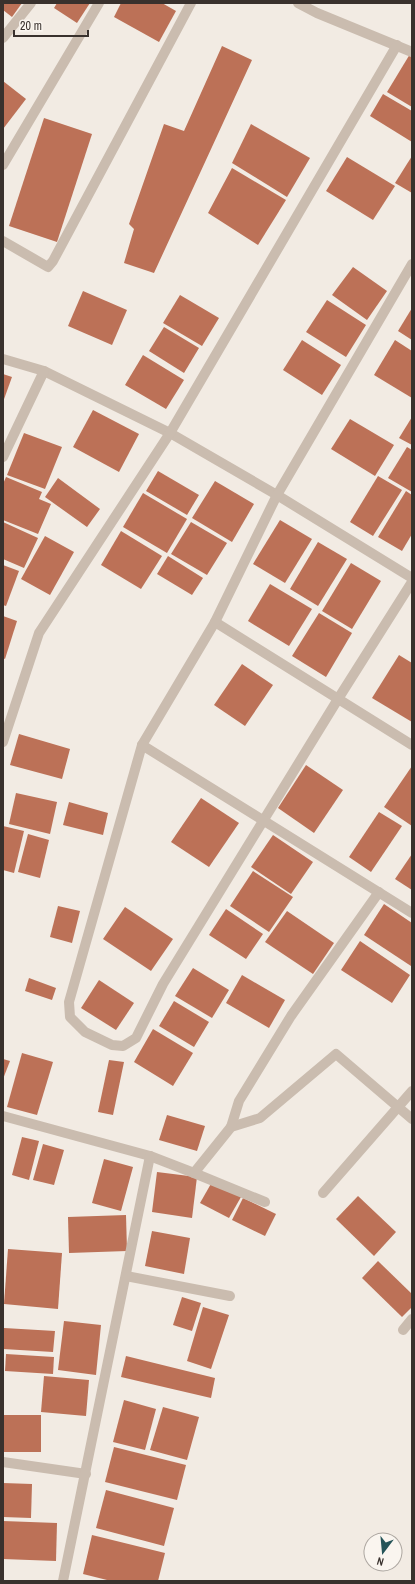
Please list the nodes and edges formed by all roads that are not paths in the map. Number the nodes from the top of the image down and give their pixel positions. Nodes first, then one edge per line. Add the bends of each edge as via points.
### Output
1 (31, 3) edge
2 (99, 3) edge
3 (191, 3) edge
4 (298, 3) edge
5 (3, 38) edge
6 (397, 45) junction
7 (412, 52) edge
8 (3, 165) edge
9 (3, 241) edge
10 (412, 264) edge
11 (3, 359) edge
12 (44, 371) junction
13 (170, 433) junction
14 (3, 457) edge
15 (277, 495) junction
16 (412, 578) edge
17 (412, 582) edge
18 (215, 622) junction
19 (338, 699) junction
20 (3, 742) edge
21 (142, 745) junction
22 (412, 746) edge
23 (263, 820) junction
24 (379, 892) junction
25 (412, 913) edge
26 (412, 1091) edge
27 (398, 1106) junction
28 (3, 1116) edge
29 (412, 1119) edge
30 (231, 1127) junction
31 (150, 1156) junction
32 (194, 1173) junction
33 (323, 1193) dead end
34 (265, 1202) dead end
35 (126, 1276) junction
36 (230, 1296) dead end
37 (412, 1319) edge
38 (403, 1330) dead end
39 (3, 1462) edge
40 (86, 1474) junction
41 (63, 1581) edge

1 - 5 street
2 - 8 street
3 - 9 street via 53,261 48,267
4 - 6 street
6 - 7 street
6 - 13 street
10 - 15 street
11 - 12 street
12 - 13 street
12 - 14 street
13 - 15 street
13 - 20 street via 39,633
15 - 16 street
15 - 18 street
17 - 19 street
18 - 19 street
18 - 21 street
19 - 22 street
19 - 23 street
21 - 23 street
21 - 23 street via 69,1002 70,1017 85,1032 112,1045 123,1046 136,1038 163,984
23 - 24 street
24 - 25 street
24 - 30 street via 291,1016 240,1101
26 - 27 street
27 - 29 street
27 - 30 street via 336,1054 260,1118
27 - 33 street
28 - 31 street
30 - 32 street
31 - 32 street
31 - 35 street
32 - 34 street
35 - 36 street
35 - 40 street
37 - 38 street
39 - 40 street
40 - 41 street

